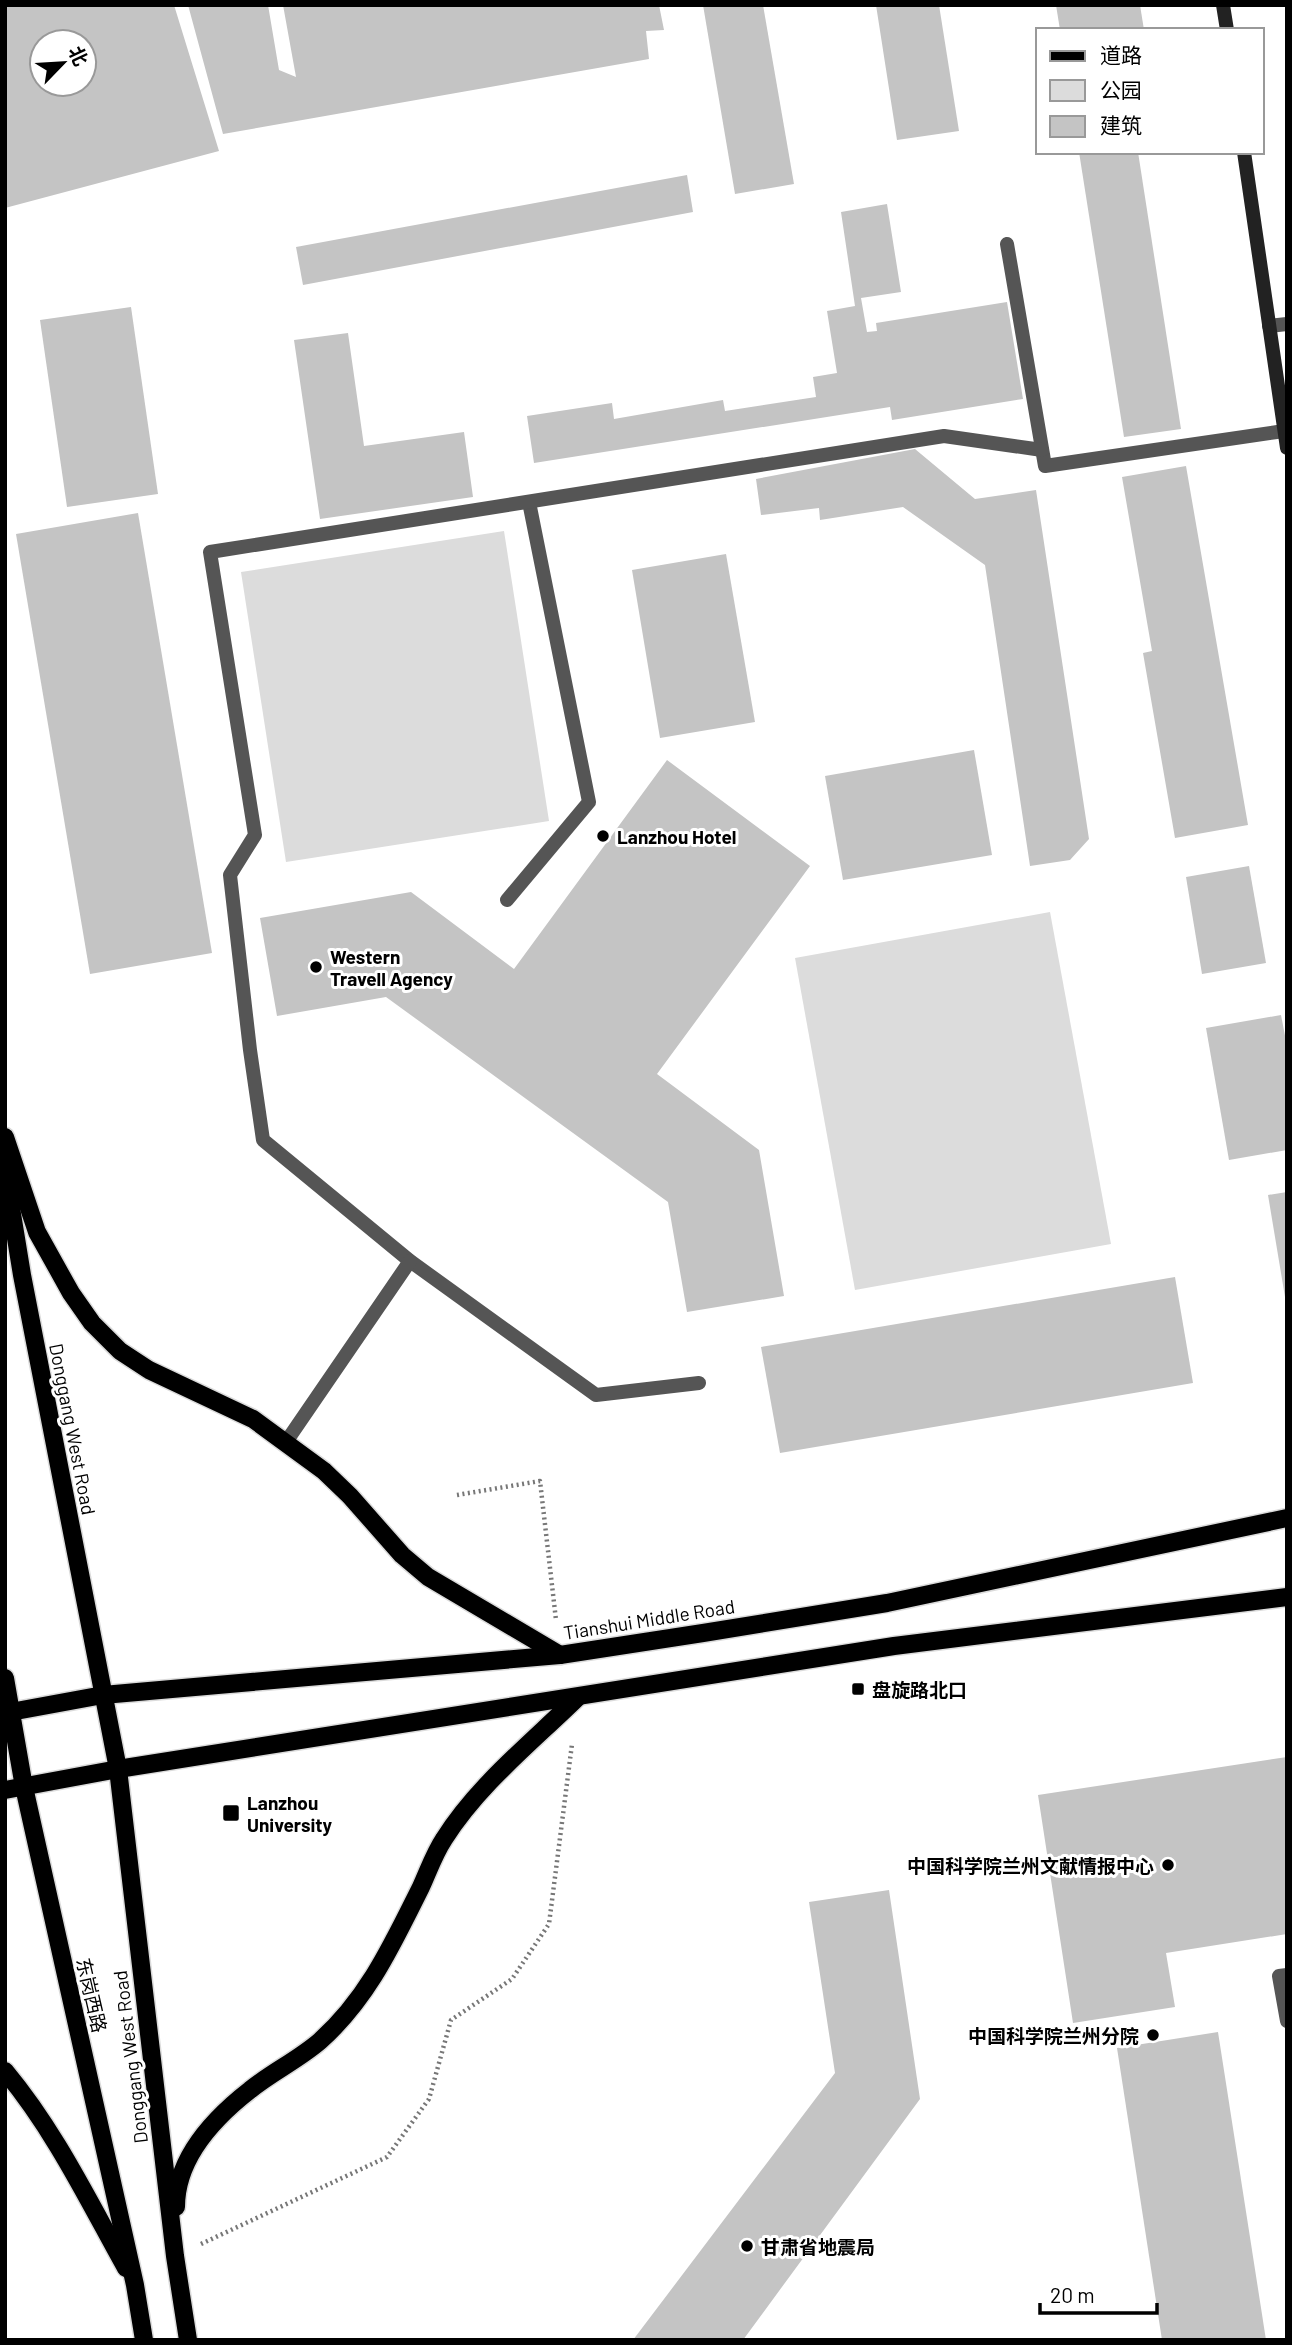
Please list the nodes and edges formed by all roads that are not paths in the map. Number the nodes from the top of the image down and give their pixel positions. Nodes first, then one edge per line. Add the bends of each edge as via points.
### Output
1 (1224, 5) edge
2 (1227, 28) edge
3 (1244, 154) edge
4 (1007, 244) dead end
5 (1287, 324) edge
6 (1269, 326) junction
7 (1284, 431) junction
8 (1287, 448) edge
9 (1042, 450) junction
10 (529, 502) junction
11 (506, 900) dead end
12 (5, 1137) edge
13 (5, 1171) edge
14 (410, 1261) junction
15 (699, 1383) dead end
16 (286, 1442) junction
17 (1287, 1518) edge
18 (1287, 1597) edge
19 (560, 1654) junction
20 (5, 1678) edge
21 (103, 1695) junction
22 (578, 1697) junction
23 (8, 1713) edge
24 (118, 1769) junction
25 (24, 1787) junction
26 (5, 1790) edge
27 (1287, 1975) edge
28 (1287, 2021) edge
29 (5, 2071) edge
30 (175, 2256) junction
31 (135, 2285) junction
32 (144, 2340) edge
33 (188, 2340) edge

1 - 2 street
3 - 6 street
4 - 9 lane
5 - 6 lane
6 - 7 street
7 - 8 street
7 - 9 lane via 1045,467
9 - 10 lane via 944,436
10 - 11 lane via 589,802
10 - 14 lane via 210,552 255,835 230,875 263,1140
12 - 16 main road via 37,1232 92,1323 120,1351 149,1370 253,1419
13 - 21 main road, Donggang West Road
14 - 15 lane via 596,1395
14 - 16 lane
16 - 19 main road via 324,1471 428,1577
17 - 19 main road, Tianshui Middle Road via 887,1603
18 - 22 main road via 894,1646
19 - 21 main road, Tianshui Middle Road
20 - 23 main road
21 - 23 main road, Tianshui Middle Road
21 - 24 main road
22 - 24 main road
22 - 30 main road via 461,1812 379,1970 351,2011 318,2043 250,2089 198,2140 176,2196
23 - 25 main road, 东岗西路
24 - 25 main road
24 - 30 main road, Donggang West Road
25 - 26 main road
25 - 31 main road, 东岗西路
27 - 28 lane via 1279,1976
29 - 31 main road via 58,2143
30 - 33 main road, Donggang West Road
31 - 32 main road

